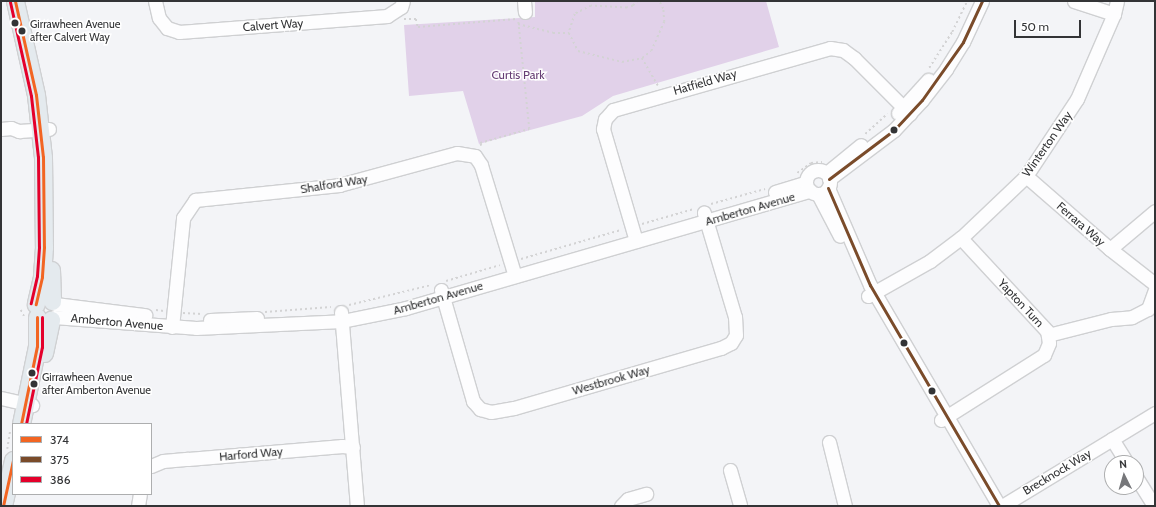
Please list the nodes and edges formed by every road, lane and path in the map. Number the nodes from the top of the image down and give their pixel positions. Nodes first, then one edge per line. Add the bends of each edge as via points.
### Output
1 (15, 1) edge
2 (23, 1) edge
3 (155, 1) edge
4 (403, 1) edge
5 (638, 1) edge
6 (659, 1) edge
7 (966, 1) edge
8 (973, 1) edge
9 (982, 1) edge
10 (1074, 1) edge
11 (1116, 7) edge
12 (522, 10) edge
13 (390, 14) junction
14 (518, 24) junction
15 (569, 33) junction
16 (642, 58) junction
17 (928, 69) dead end
18 (663, 94) junction
19 (904, 108) junction
20 (44, 125) junction
21 (6, 129) edge
22 (862, 136) dead end
23 (474, 156) junction
24 (1026, 176) junction
25 (817, 180) junction
26 (766, 189) dead end
27 (1155, 211) edge
28 (705, 212) junction
29 (634, 234) junction
30 (961, 238) junction
31 (1110, 249) junction
32 (513, 269) junction
33 (1155, 284) edge
34 (441, 288) junction
35 (1155, 290) edge
36 (872, 295) junction
37 (48, 310) junction
38 (153, 310) dead end
39 (340, 311) junction
40 (258, 312) dead end
41 (204, 314) dead end
42 (174, 319) junction
43 (1048, 335) junction
44 (1, 398) edge
45 (29, 404) junction
46 (1155, 413) edge
47 (944, 418) junction
48 (21, 423) edge
49 (28, 423) edge
50 (1112, 439) junction
51 (829, 442) dead end
52 (353, 448) junction
53 (1122, 455) edge
54 (12, 465) edge
55 (152, 466) edge
56 (730, 470) dead end
57 (1144, 490) edge
58 (646, 494) dead end
59 (13, 495) edge
60 (140, 495) edge
61 (3, 506) edge
62 (11, 506) edge
63 (138, 506) edge
64 (357, 506) edge
65 (621, 506) edge
66 (740, 506) edge
67 (845, 506) edge
68 (992, 506) edge
69 (1000, 506) edge
70 (1154, 506) edge

1 - 20 main road
2 - 20 main road via 43,77
3 - 13 street, Calvert Way via 159,18 167,28 179,32
4 - 13 street via 401,7
5 - 15 path via 627,8 584,8 575,14
6 - 16 path via 663,8 664,22 651,51
7 - 17 path via 952,32
8 - 19 street, Amberton Avenue via 964,25 936,70
9 - 19 street, Amberton Avenue via 964,42 946,69
10 - 11 street, Winterton Way
11 - 24 street, Winterton Way via 1077,99
12 - 13 path via 418,27 416,19 394,18
12 - 14 path
14 - 15 path via 553,33
14 - 23 path via 529,129 480,143 482,149
15 - 16 path via 578,51 585,54 622,62
16 - 18 path
18 - 19 street, Hatfield Way via 830,48 843,50 854,58
18 - 29 street, Hatfield Way via 612,110 605,120 603,129
19 - 22 path
19 - 25 street, Amberton Avenue via 849,166
20 - 21 street via 19,132
20 - 37 main road via 55,201 55,236
23 - 32 street via 481,165
23 - 42 street, Shalford Way via 457,153 339,185 194,200 183,218
24 - 30 street, Winterton Way
24 - 31 street, Ferrara Way
25 - 25 path via 812,163
25 - 28 street, Amberton Avenue
25 - 36 street
26 - 28 path
27 - 31 street, Ferrara Way
28 - 29 street, Amberton Avenue
28 - 29 path
28 - 34 street, Westbrook Way via 735,317 736,335 731,343 514,408 491,412 480,409 473,401
29 - 32 street, Amberton Avenue
29 - 32 path
30 - 36 street, Winterton Way via 930,261
30 - 43 street, Yapton Turn
31 - 33 street
32 - 34 street, Amberton Avenue
32 - 34 path
34 - 39 path via 377,300
34 - 39 street, Amberton Avenue via 376,306
35 - 43 street via 1148,309 1132,317 1111,319
36 - 47 street
37 - 42 street, Amberton Avenue
37 - 45 main road
38 - 42 path
39 - 40 path
39 - 42 street, Amberton Avenue via 212,320
39 - 52 street
41 - 42 path
43 - 47 street, Yapton Turn via 1044,355
44 - 45 street
45 - 48 main road
45 - 49 main road
46 - 50 street, Brecknock Way
47 - 68 street
47 - 69 street
50 - 53 street
50 - 69 street, Brecknock Way
51 - 67 street
52 - 55 street, Harford Way via 342,446 163,461
52 - 64 street
54 - 61 main road
56 - 66 street
57 - 70 street
58 - 65 street via 628,499
59 - 62 main road
60 - 63 street

